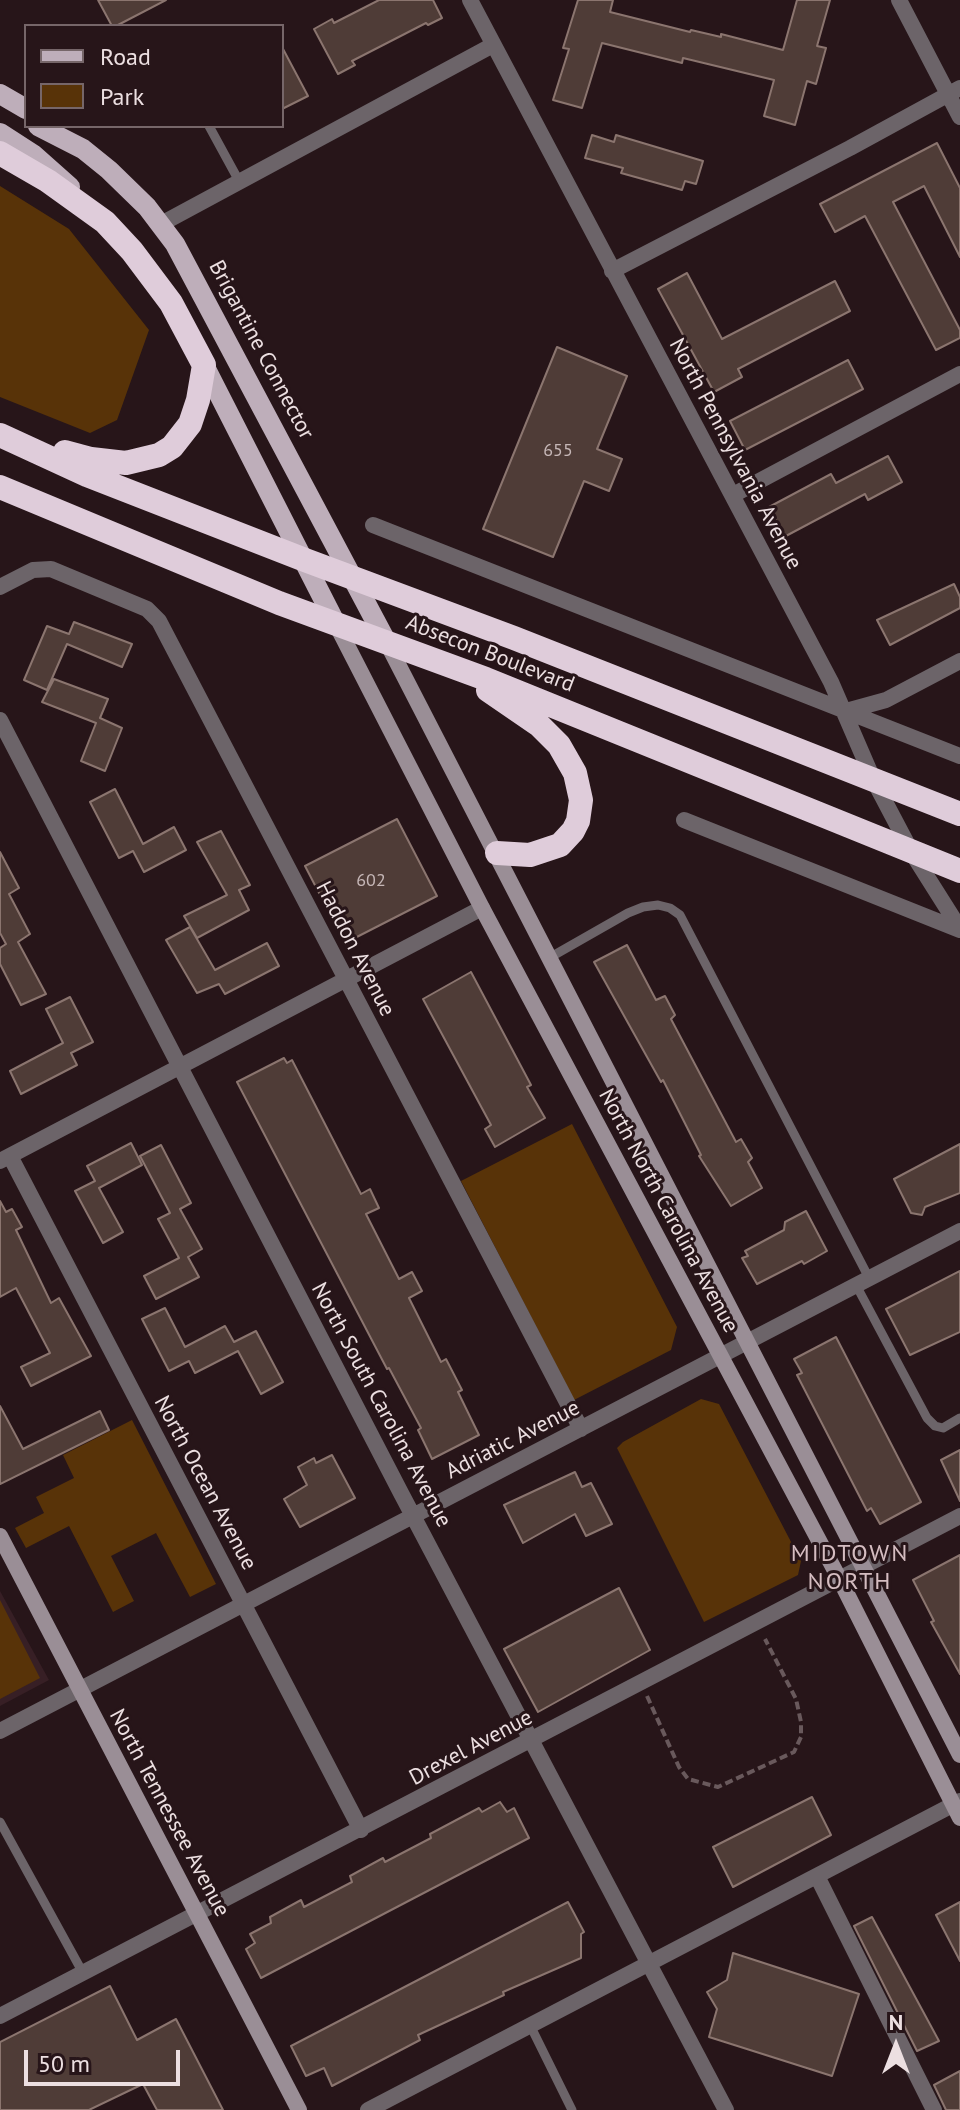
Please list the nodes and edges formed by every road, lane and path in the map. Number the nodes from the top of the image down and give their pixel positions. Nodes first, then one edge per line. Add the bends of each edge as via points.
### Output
1 (470, 0) edge
2 (899, 0) edge
3 (493, 45) junction
4 (954, 91) edge
5 (0, 94) edge
6 (0, 108) edge
7 (24, 108) edge
8 (960, 117) edge
9 (24, 119) edge
10 (42, 128) edge
11 (54, 128) edge
12 (210, 128) edge
13 (0, 133) edge
14 (83, 149) junction
15 (0, 153) edge
16 (239, 181) junction
17 (105, 222) junction
18 (161, 224) junction
19 (612, 271) junction
20 (204, 365) junction
21 (960, 374) edge
22 (2, 436) edge
23 (0, 487) edge
24 (733, 495) junction
25 (373, 525) dead end
26 (305, 560) junction
27 (352, 577) junction
28 (0, 587) edge
29 (336, 624) junction
30 (386, 641) junction
31 (960, 661) edge
32 (449, 665) junction
33 (845, 711) junction
34 (0, 720) edge
35 (960, 756) edge
36 (873, 779) junction
37 (960, 814) edge
38 (684, 820) dead end
39 (497, 853) junction
40 (912, 853) junction
41 (960, 871) edge
42 (482, 908) junction
43 (960, 929) edge
44 (549, 958) junction
45 (347, 980) junction
46 (180, 1067) junction
47 (5, 1159) edge
48 (960, 1231) edge
49 (863, 1282) junction
50 (747, 1343) junction
51 (721, 1357) junction
52 (960, 1418) edge
53 (581, 1429) junction
54 (414, 1516) junction
55 (960, 1516) edge
56 (0, 1536) edge
57 (865, 1566) junction
58 (840, 1580) junction
59 (245, 1603) junction
60 (757, 1623) junction
61 (642, 1683) junction
62 (80, 1690) junction
63 (0, 1731) edge
64 (533, 1740) junction
65 (960, 1755) edge
66 (958, 1808) edge
67 (0, 1822) edge
68 (361, 1830) junction
69 (817, 1876) junction
70 (197, 1914) junction
71 (649, 1964) junction
72 (83, 1973) junction
73 (0, 2016) edge
74 (530, 2025) junction
75 (299, 2110) edge
76 (368, 2110) edge
77 (572, 2110) edge
78 (726, 2110) edge
79 (934, 2110) edge

1 - 3 street, North Pennsylvania Avenue
2 - 4 street
3 - 16 street
3 - 19 street, North Pennsylvania Avenue
4 - 8 street
4 - 19 street
5 - 7 main road
6 - 9 main road
10 - 14 main road, Brigantine Connector
11 - 14 main road
12 - 16 lane
13 - 17 main road via 57,174
14 - 18 main road, Brigantine Connector
15 - 17 highway
16 - 18 street
17 - 20 highway via 171,303
18 - 27 main road, Brigantine Connector via 196,280
19 - 24 street, North Pennsylvania Avenue
20 - 22 highway via 190,424 172,447 144,461 91,459
20 - 26 main road
21 - 24 street
22 - 26 highway, Absecon Boulevard
23 - 29 highway, Absecon Boulevard
24 - 33 street, North Pennsylvania Avenue
25 - 33 street
26 - 27 highway, Absecon Boulevard
26 - 29 main road
27 - 30 main road, Brigantine Connector
27 - 36 highway, Absecon Boulevard
28 - 45 street, Haddon Avenue via 42,569 60,571 147,609 159,621
29 - 30 highway, Absecon Boulevard
29 - 42 street, North North Carolina Avenue
30 - 32 highway, Absecon Boulevard
30 - 39 street, North North Carolina Avenue
31 - 33 street via 886,700
32 - 39 highway via 550,734 567,756 579,787 578,821 560,845 530,855
32 - 40 highway, Absecon Boulevard
33 - 35 street
33 - 36 street, North Pennsylvania Avenue
34 - 46 street, North South Carolina Avenue
36 - 37 highway, Absecon Boulevard
36 - 40 street, North Pennsylvania Avenue
38 - 43 street
39 - 44 street, North North Carolina Avenue
40 - 41 highway, Absecon Boulevard
40 - 43 street, North Pennsylvania Avenue
42 - 45 street
42 - 51 street, North North Carolina Avenue
44 - 49 lane via 643,907 658,905 680,915
44 - 50 street, North North Carolina Avenue
45 - 46 street
45 - 53 street, Haddon Avenue
46 - 47 street
46 - 54 street, North South Carolina Avenue
47 - 59 street, North Ocean Avenue
48 - 49 street, Adriatic Avenue
49 - 50 street, Adriatic Avenue
49 - 52 lane via 927,1418 943,1428
50 - 51 street, Adriatic Avenue
50 - 57 street, North North Carolina Avenue
51 - 53 street, Adriatic Avenue
51 - 58 street, North North Carolina Avenue
53 - 54 street, Adriatic Avenue
54 - 59 street, Adriatic Avenue
54 - 64 street, North South Carolina Avenue
55 - 57 street, Drexel Avenue
56 - 62 street, North Tennessee Avenue
57 - 58 street, Drexel Avenue
57 - 65 street, North North Carolina Avenue
58 - 60 street, Drexel Avenue
58 - 66 street, North North Carolina Avenue
59 - 62 street, Adriatic Avenue
59 - 68 street, North Ocean Avenue
60 - 61 street, Drexel Avenue
60 - 61 path via 796,1699 801,1737 794,1752 718,1787 688,1779
61 - 64 street, Drexel Avenue
62 - 63 street, Adriatic Avenue
62 - 70 street, North Tennessee Avenue
64 - 68 street, Drexel Avenue
64 - 71 street, North South Carolina Avenue
66 - 69 street
67 - 72 lane
68 - 70 street, Drexel Avenue
69 - 71 street
69 - 79 street
70 - 72 street, Drexel Avenue
70 - 75 street, North Tennessee Avenue
71 - 74 street
71 - 78 street, North South Carolina Avenue
72 - 73 street, Drexel Avenue
74 - 76 street
74 - 77 lane

